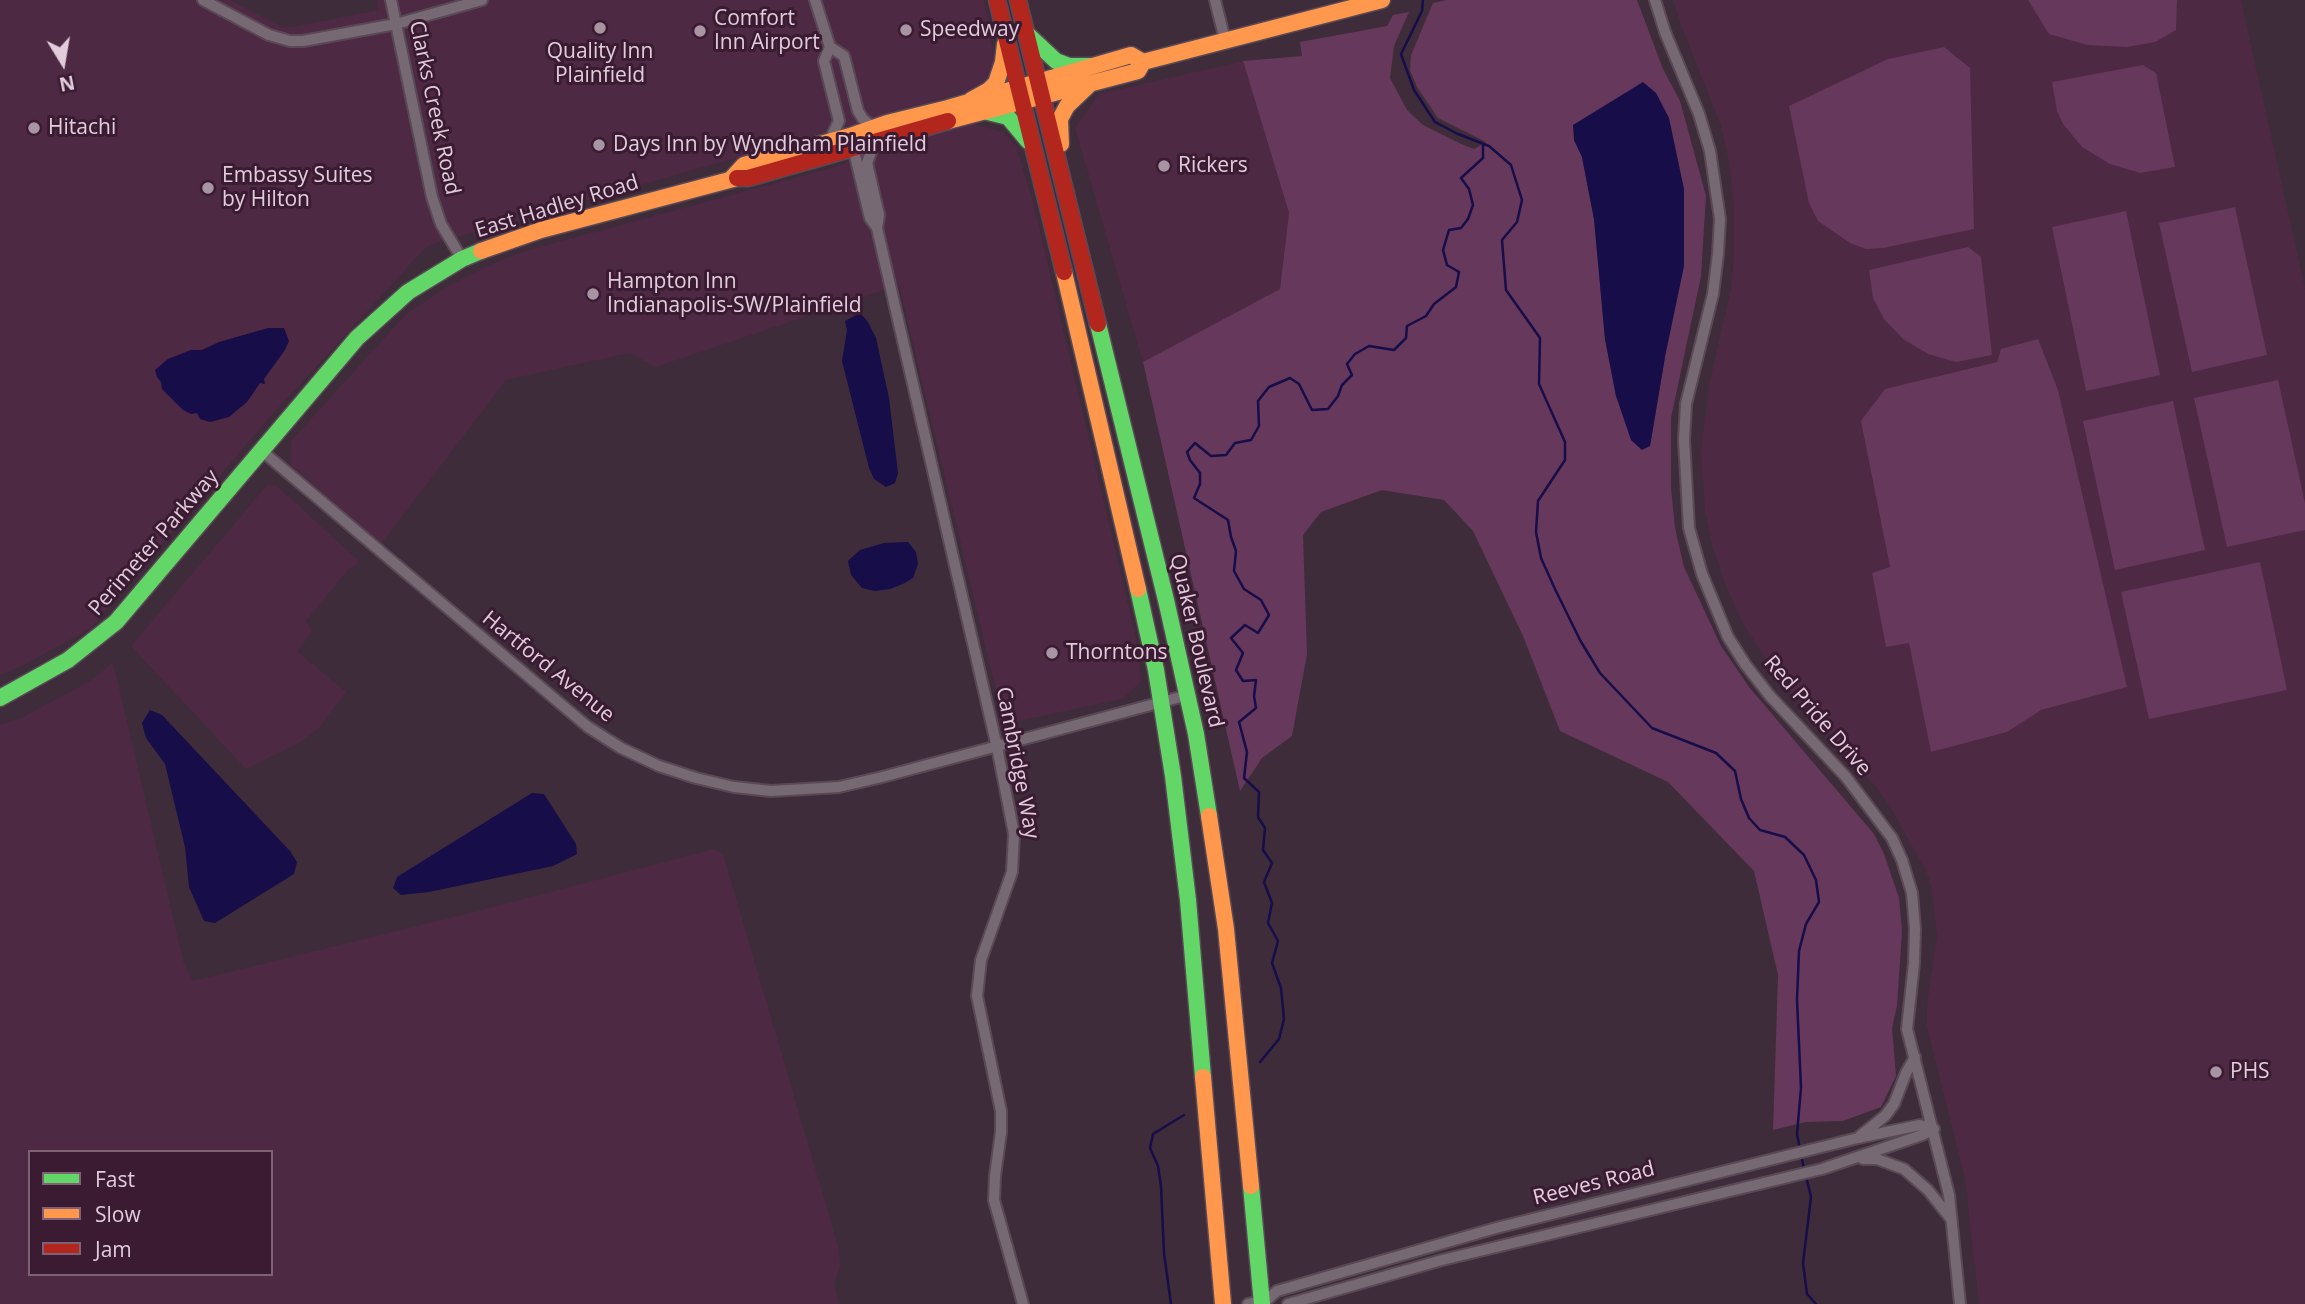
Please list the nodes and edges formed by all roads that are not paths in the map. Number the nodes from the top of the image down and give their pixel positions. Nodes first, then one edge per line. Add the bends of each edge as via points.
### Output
1 (203, 0) edge
2 (391, 0) edge
3 (482, 0) edge
4 (816, 0) edge
5 (997, 0) edge
6 (1018, 0) edge
7 (1215, 0) edge
8 (1382, 0) edge
9 (1655, 0) edge
10 (396, 24) junction
11 (1026, 33) junction
12 (1006, 37) junction
13 (1225, 40) junction
14 (830, 47) junction
15 (1143, 62) junction
16 (1092, 66) junction
17 (1089, 85) junction
18 (1040, 89) junction
19 (1020, 94) junction
20 (978, 106) junction
21 (874, 135) junction
22 (829, 142) junction
23 (852, 142) junction
24 (1034, 149) junction
25 (732, 178) junction
26 (1064, 186) junction
27 (877, 228) junction
28 (462, 259) junction
29 (262, 451) junction
30 (1188, 695) junction
31 (0, 698) edge
32 (1161, 702) junction
33 (997, 747) junction
34 (1915, 1057) junction
35 (1934, 1129) junction
36 (1858, 1138) junction
37 (1849, 1160) junction
38 (1951, 1219) junction
39 (1263, 1302) edge
40 (1023, 1304) edge
41 (1223, 1304) edge
42 (1288, 1304) edge
43 (1960, 1304) edge

1 - 10 street via 268,35 290,41
2 - 10 street, Clarks Creek Road
3 - 10 street
4 - 14 street
5 - 12 main road, Quaker Boulevard
6 - 11 main road, Quaker Boulevard
7 - 13 street
8 - 13 main road, East Hadley Road
9 - 34 street, Red Pride Drive via 1710,151 1720,219 1713,294 1686,404 1689,528 1728,637 1770,696 1870,807 1902,860 1913,905 1914,963 1907,1029
10 - 28 street, Clarks Creek Road via 432,197
11 - 16 main road via 1056,61
11 - 18 main road, Quaker Boulevard
12 - 19 main road, Quaker Boulevard
12 - 20 main road via 996,83
13 - 15 main road, East Hadley Road
14 - 21 street via 844,56 858,111
14 - 22 street via 824,61 839,121
15 - 16 main road, East Hadley Road via 1131,55
15 - 17 main road, East Hadley Road via 1138,71
16 - 18 main road, East Hadley Road
17 - 18 main road, East Hadley Road
17 - 26 main road via 1066,106 1060,119
18 - 19 main road, East Hadley Road
18 - 26 main road, Quaker Boulevard
19 - 20 main road, East Hadley Road
19 - 24 main road, Quaker Boulevard
20 - 21 main road, East Hadley Road
20 - 24 main road via 1008,117
21 - 23 main road, East Hadley Road
21 - 27 street, Cambridge Way via 867,163
22 - 23 main road, East Hadley Road
22 - 25 main road, East Hadley Road via 744,165
23 - 25 main road, East Hadley Road via 748,178
23 - 27 street, Cambridge Way via 870,218
24 - 32 main road, Quaker Boulevard via 1126,530
25 - 28 main road, East Hadley Road via 519,237
26 - 30 main road, Quaker Boulevard
27 - 33 street, Cambridge Way
28 - 29 main road, East Hadley Road via 408,292 364,331
29 - 31 main road, Perimeter Parkway via 116,622 68,660
29 - 33 street, Hartford Avenue via 588,727 659,766 734,787 808,790 866,781
30 - 32 street, Hartford Avenue
30 - 39 main road, Quaker Boulevard via 1226,929
32 - 33 street, Hartford Avenue
32 - 41 main road, Quaker Boulevard via 1188,900
33 - 40 street, Cambridge Way via 1014,834 1014,860 981,960 977,996 1000,1111 995,1200
34 - 35 street, Red Pride Drive
34 - 36 street via 1894,1104
35 - 36 street, Reeves Road via 1920,1125
35 - 37 street, Reeves Road
35 - 38 street
36 - 39 street, Reeves Road via 1450,1240 1277,1291
37 - 38 street via 1877,1159 1904,1169
37 - 42 street, Reeves Road via 1442,1259
38 - 43 street

